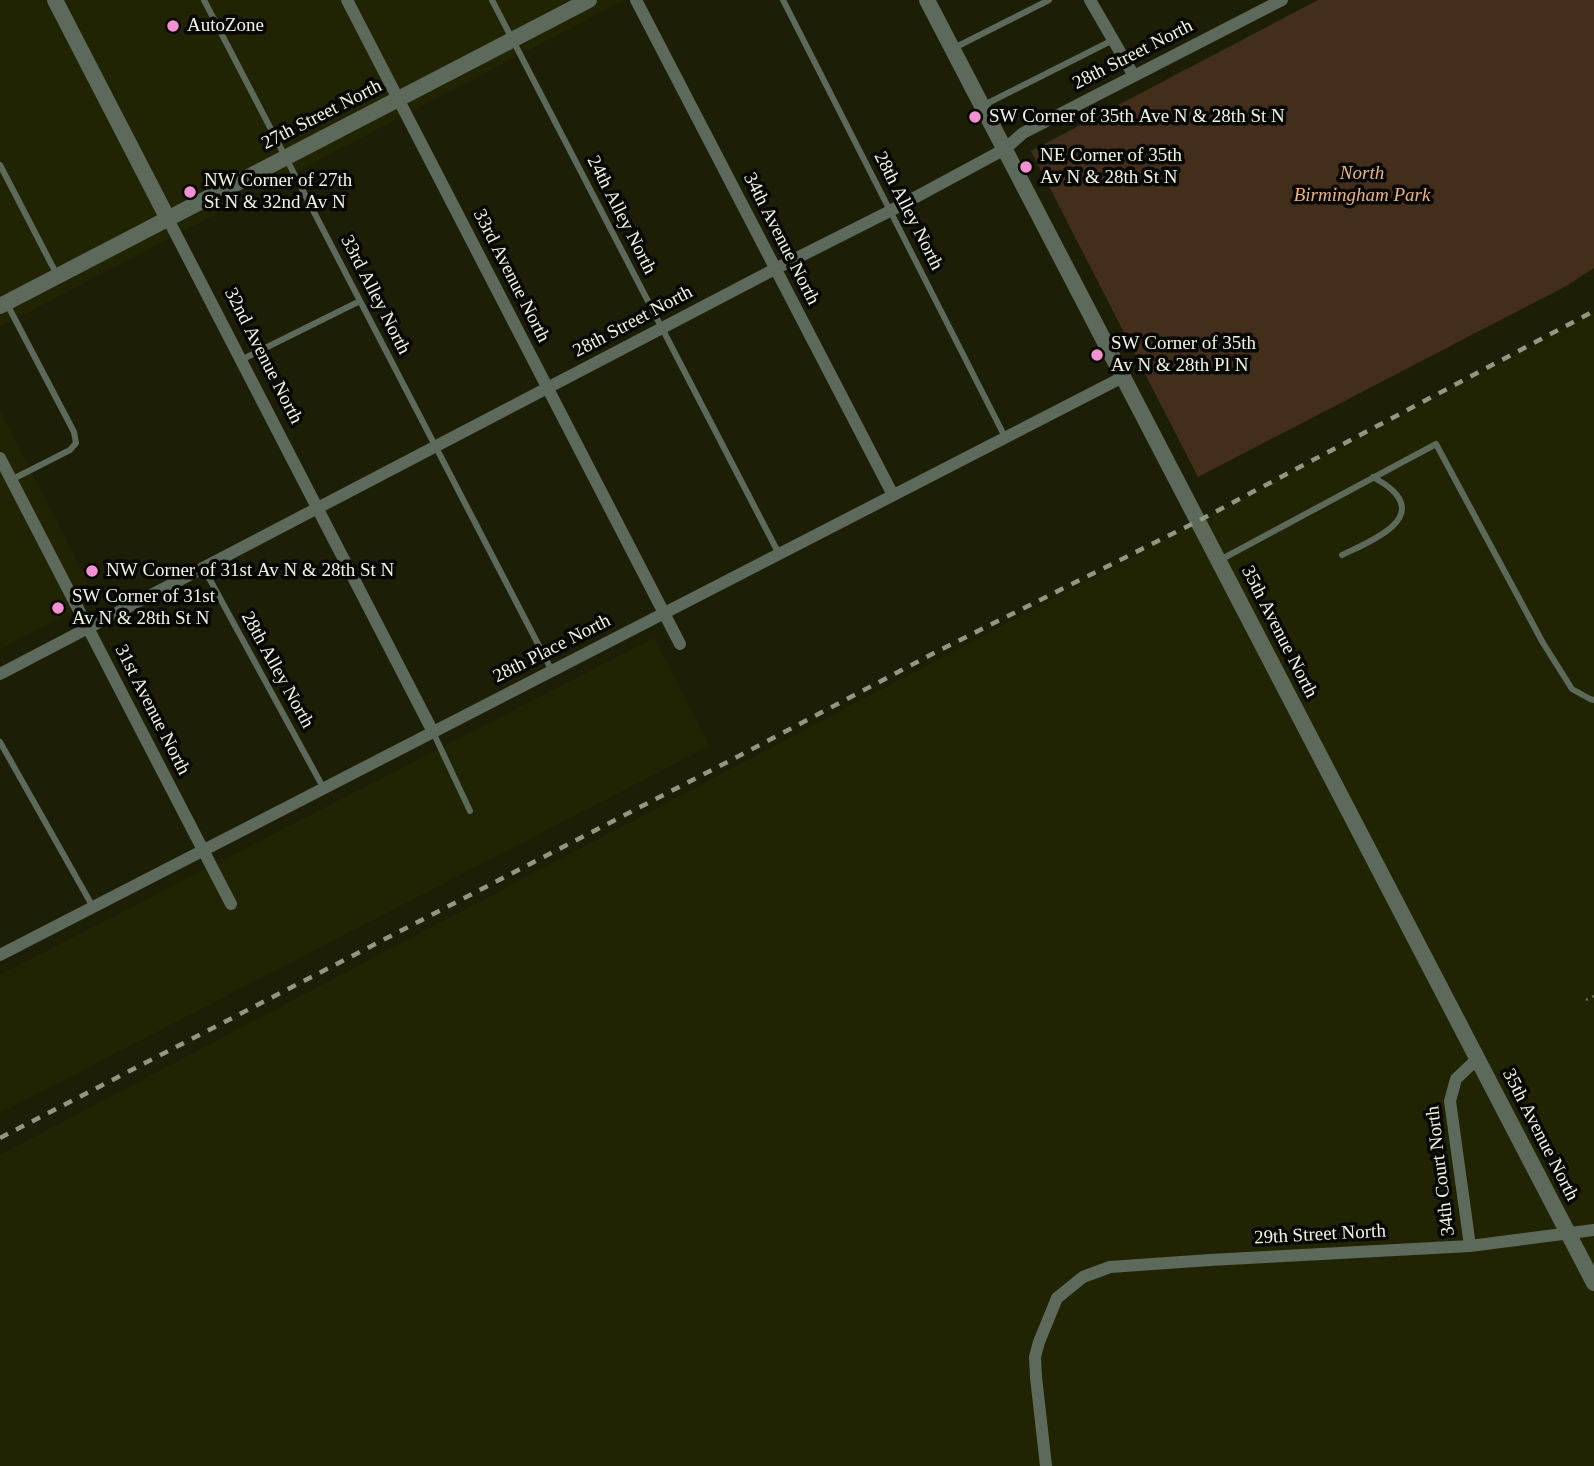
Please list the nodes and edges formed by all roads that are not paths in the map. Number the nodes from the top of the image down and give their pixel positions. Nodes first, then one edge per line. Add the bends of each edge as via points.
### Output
1 (55, 0) edge
2 (204, 0) edge
3 (347, 0) edge
4 (492, 0) edge
5 (589, 0) edge
6 (636, 0) edge
7 (783, 0) edge
8 (927, 0) edge
9 (1049, 0) edge
10 (1090, 0) edge
11 (1282, 0) edge
12 (512, 40) junction
13 (1113, 40) junction
14 (953, 49) junction
15 (1134, 76) junction
16 (398, 99) junction
17 (982, 106) junction
18 (1005, 149) junction
19 (286, 158) junction
20 (0, 165) edge
21 (890, 211) junction
22 (168, 219) junction
23 (775, 269) junction
24 (58, 276) junction
25 (360, 301) junction
26 (3, 304) edge
27 (662, 328) junction
28 (241, 360) junction
29 (1122, 377) junction
30 (548, 388) junction
31 (1005, 437) junction
32 (436, 447) junction
33 (0, 458) edge
34 (1373, 477) junction
35 (12, 480) junction
36 (893, 495) junction
37 (318, 509) junction
38 (779, 554) junction
39 (1342, 555) dead end
40 (1218, 561) junction
41 (203, 567) junction
42 (664, 613) junction
43 (88, 628) junction
44 (680, 644) dead end
45 (552, 671) junction
46 (0, 674) edge
47 (1594, 700) edge
48 (433, 732) junction
49 (0, 743) edge
50 (324, 789) junction
51 (470, 811) dead end
52 (203, 851) junction
53 (231, 904) dead end
54 (93, 907) junction
55 (0, 955) edge
56 (1477, 1059) junction
57 (1594, 1230) edge
58 (1567, 1233) junction
59 (1470, 1246) junction
60 (1594, 1283) edge
61 (1046, 1466) edge

1 - 22 street, 32nd Avenue North
2 - 19 lane, 33rd Alley North
3 - 16 street, 33rd Avenue North
4 - 12 lane
5 - 12 street, 27th Street North
6 - 23 street, 34th Avenue North
7 - 21 lane, 28th Alley North
8 - 14 street, 35th Avenue North
9 - 14 lane
10 - 13 street
11 - 15 street, 28th Street North
12 - 16 street, 27th Street North
12 - 27 lane, 24th Alley North
13 - 15 street
13 - 17 lane
14 - 17 street, 35th Avenue North
15 - 18 street, 28th Street North via 1023,134
16 - 19 street, 27th Street North
16 - 30 street, 33rd Avenue North
17 - 18 street, 35th Avenue North
18 - 21 street, 28th Street North
18 - 29 street, 35th Avenue North
19 - 22 street, 27th Street North
19 - 25 lane, 33rd Alley North
20 - 24 lane
21 - 23 street, 28th Street North
21 - 31 lane, 28th Alley North
22 - 24 street, 27th Street North
22 - 28 street, 32nd Avenue North
23 - 27 street, 28th Street North
23 - 36 street, 34th Avenue North
24 - 26 street, 27th Street North
25 - 28 lane
25 - 32 lane, 33rd Alley North
26 - 35 lane via 76,443 71,450
27 - 30 street, 28th Street North
27 - 38 lane, 24th Alley North
28 - 37 street, 32nd Avenue North
29 - 31 street, 28th Place North
29 - 40 street, 35th Avenue North
30 - 32 street, 28th Street North
30 - 42 street, 33rd Avenue North
31 - 36 street, 28th Place North
32 - 37 street, 28th Street North
32 - 45 lane
33 - 35 street, 31st Avenue North
34 - 39 lane via 1394,492 1402,506 1401,515 1380,535
34 - 40 lane
34 - 47 lane via 1436,444 1543,643 1572,689
35 - 43 street, 31st Avenue North
36 - 38 street, 28th Place North
37 - 41 street, 28th Street North
37 - 48 street, 32nd Avenue North
38 - 42 street, 28th Place North
40 - 56 street, 35th Avenue North
41 - 43 street, 28th Street North
41 - 50 lane, 28th Alley North
42 - 44 street, 33rd Avenue North
42 - 45 street, 28th Place North
43 - 46 street, 28th Street North
43 - 52 street, 31st Avenue North
45 - 48 street, 28th Place North
48 - 50 street, 28th Place North
48 - 51 lane
49 - 54 lane
50 - 52 street, 28th Place North
52 - 53 street, 31st Avenue North
52 - 54 street, 28th Place North
54 - 55 street, 28th Place North
56 - 58 street, 35th Avenue North
56 - 59 street, 34th Court North via 1456,1079 1450,1101
57 - 58 street, 29th Street North
58 - 59 street, 29th Street North
58 - 60 street, 35th Avenue North
59 - 61 street, 29th Street North via 1110,1267 1083,1277 1057,1298 1035,1357

